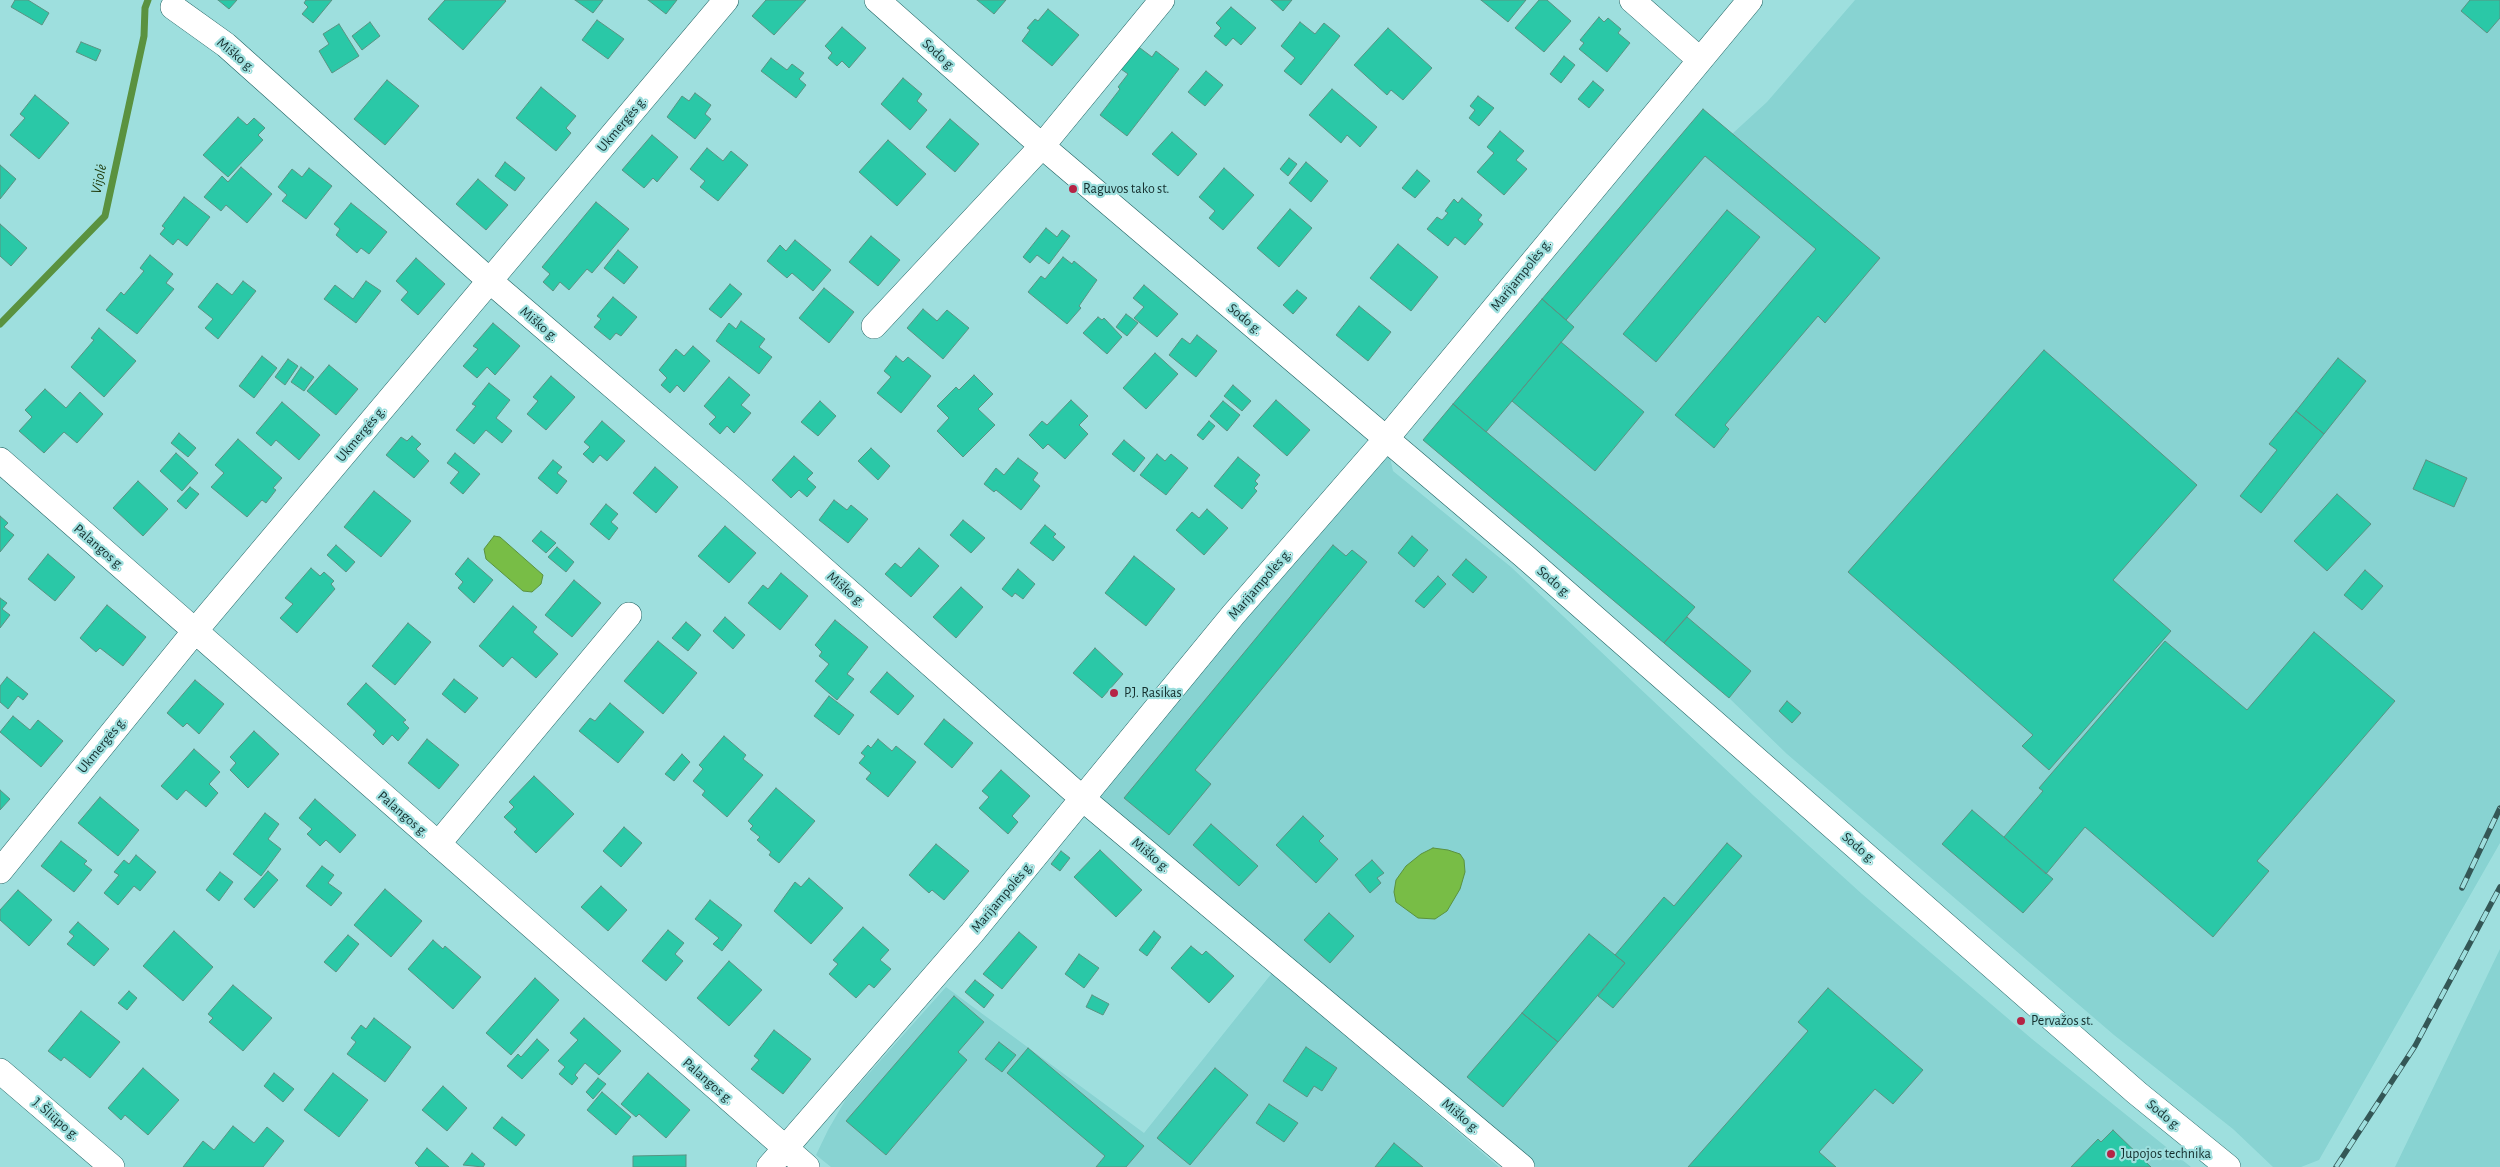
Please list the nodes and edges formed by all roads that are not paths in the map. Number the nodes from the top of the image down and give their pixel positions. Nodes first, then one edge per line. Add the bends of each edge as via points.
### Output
1 (726, 0) edge
2 (877, 0) edge
3 (1162, 0) edge
4 (1632, 0) edge
5 (1750, 0) edge
6 (173, 7) dead end
7 (1698, 59) junction
8 (1042, 146) junction
9 (490, 281) junction
10 (874, 326) dead end
11 (1386, 440) junction
12 (0, 460) edge
13 (629, 615) dead end
14 (195, 631) junction
15 (1083, 799) junction
16 (438, 844) junction
17 (0, 871) edge
18 (0, 1071) edge
19 (784, 1148) junction
20 (112, 1167) edge
21 (769, 1167) edge
22 (807, 1167) edge
23 (1522, 1167) edge
24 (2228, 1167) edge

1 - 9 street, Ukmergės g.
2 - 8 street, Sodo g.
3 - 8 street
4 - 7 street
5 - 7 street, Marijampolės g.
6 - 9 street, Miško g. via 226,45
7 - 11 street, Marijampolės g.
8 - 10 street
8 - 11 street, Sodo g.
9 - 14 street, Ukmergės g.
9 - 15 street, Miško g. via 735,491
11 - 15 street, Marijampolės g. via 1233,615
11 - 24 street, Sodo g. via 1787,785 2137,1093
12 - 14 street, Palangos g.
13 - 16 street
14 - 16 street, Palangos g.
14 - 17 street, Ukmergės g.
15 - 19 street, Marijampolės g. via 972,933
15 - 23 street, Miško g.
16 - 19 street, Palangos g.
18 - 20 street, J. Šliūpo g.
19 - 21 street, Marijampolės g.
19 - 22 street, Palangos g.

